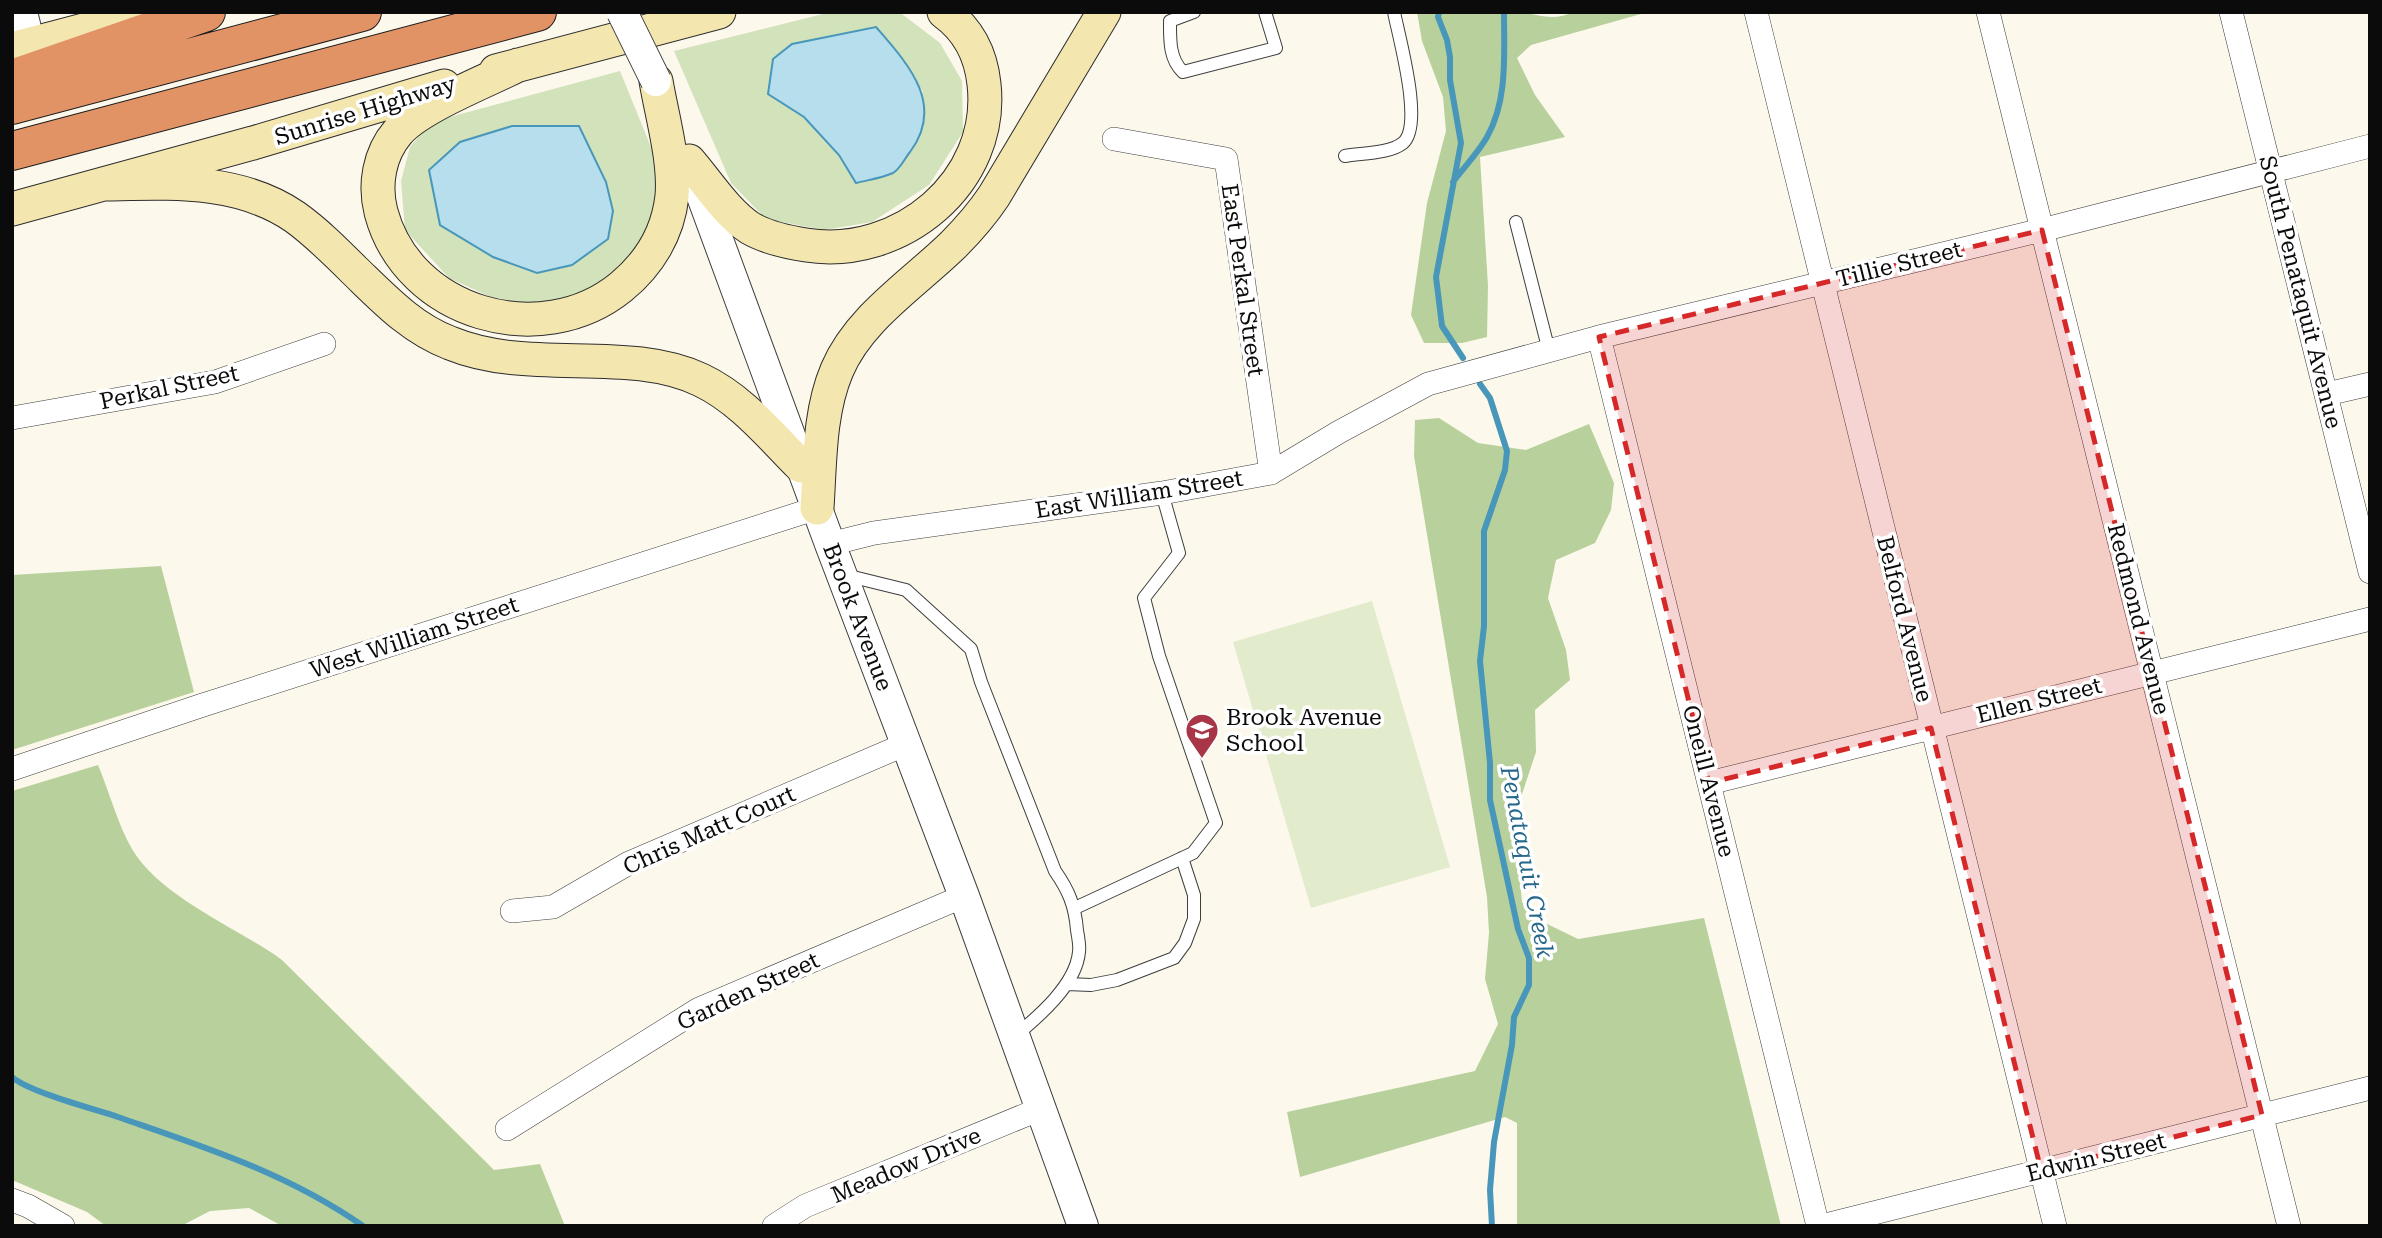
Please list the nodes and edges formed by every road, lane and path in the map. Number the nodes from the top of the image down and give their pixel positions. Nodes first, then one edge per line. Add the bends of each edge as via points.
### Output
1 (22, 12) edge
2 (152, 12) edge
3 (206, 12) edge
4 (362, 12) edge
5 (537, 12) edge
6 (622, 12) edge
7 (719, 12) edge
8 (944, 12) edge
9 (1104, 12) edge
10 (1194, 12) edge
11 (1265, 12) edge
12 (1394, 12) edge
13 (1756, 12) edge
14 (1988, 12) edge
15 (2231, 12) edge
16 (21, 47) edge
17 (518, 65) junction
18 (12, 79) edge
19 (656, 81) junction
20 (12, 105) edge
21 (1114, 139) dead end
22 (2370, 146) edge
23 (12, 151) edge
24 (1345, 156) dead end
25 (689, 161) junction
26 (2270, 170) junction
27 (105, 184) junction
28 (12, 209) edge
29 (1516, 222) dead end
30 (2042, 230) junction
31 (1823, 283) junction
32 (1599, 337) junction
33 (324, 344) dead end
34 (1549, 351) junction
35 (1428, 384) joint
36 (2370, 384) edge
37 (2327, 394) junction
38 (12, 418) edge
39 (801, 466) junction
40 (1271, 473) junction
41 (1162, 494) junction
42 (817, 508) junction
43 (830, 544) junction
44 (2370, 572) edge
45 (841, 574) junction
46 (2370, 619) edge
47 (2152, 672) junction
48 (1931, 728) junction
49 (906, 744) junction
50 (12, 769) edge
51 (1709, 783) junction
52 (1182, 858) junction
53 (964, 896) junction
54 (1075, 908) junction
55 (512, 911) dead end
56 (1067, 984) junction
57 (1014, 1037) junction
58 (2370, 1088) edge
59 (1040, 1109) junction
60 (2262, 1115) junction
61 (507, 1129) dead end
62 (2041, 1170) junction
63 (12, 1200) edge
64 (63, 1226) edge
65 (774, 1226) edge
66 (1083, 1226) edge
67 (1820, 1226) edge
68 (2055, 1226) edge
69 (2289, 1226) edge

1 - 16 street
2 - 16 main road
3 - 18 highway
4 - 20 highway
5 - 23 highway, Sunrise Highway
6 - 19 street, Brook Avenue, bridge
7 - 17 main road, Sunrise Highway
8 - 25 main road via 967,33 978,56 985,92 982,129 957,182 935,208 911,225 872,242 845,247 783,241 740,220
9 - 42 main road via 981,215 852,342 837,369 828,400
10 - 11 lane via 1170,21 1174,64 1183,72 1276,48
12 - 24 lane via 1412,107 1411,131 1402,144
13 - 31 street, Belford Avenue
14 - 30 street, Redmond Avenue
15 - 26 street, South Penataquit Avenue
17 - 19 main road via 407,124 391,142 377,186 383,221 408,265 454,302 498,317 542,319 584,309 620,288 648,259 666,224 672,186
17 - 27 main road, Sunrise Highway
19 - 25 street, Brook Avenue
21 - 40 street, East Perkal Street via 1226,159
22 - 26 street, Tillie Street
25 - 39 street, Brook Avenue
26 - 30 street, Tillie Street
26 - 37 street, South Penataquit Avenue
27 - 28 main road, Sunrise Highway
27 - 39 main road via 205,186 263,199 307,226 397,310 438,338 505,358 632,364 685,373 729,396
29 - 34 lane
30 - 31 street, Tillie Street
30 - 47 street, Redmond Avenue
31 - 32 street, Tillie Street
31 - 48 street, Belford Avenue
32 - 34 street, Tillie Street
32 - 51 street, Oneill Avenue
33 - 38 street, Perkal Street via 215,382
34 - 35 street, Tillie Street
35 - 40 street, East William Street
36 - 37 street
37 - 44 street, South Penataquit Avenue
39 - 42 street, Brook Avenue
40 - 41 street, East William Street
41 - 43 street, East William Street via 874,533
41 - 52 lane via 1179,553 1144,597 1159,656 1216,823 1193,853
42 - 43 street, Brook Avenue
42 - 50 street, West William Street
43 - 45 street, Brook Avenue
45 - 49 street, Brook Avenue
45 - 54 lane via 906,590 971,649 1055,871
46 - 47 street, Ellen Street
47 - 48 street, Ellen Street
47 - 60 street, Redmond Avenue
48 - 51 street, Ellen Street
48 - 62 street, Belford Avenue
49 - 53 street, Brook Avenue
49 - 55 street, Chris Matt Court via 629,863 553,907
51 - 67 street, Oneill Avenue
52 - 54 lane
52 - 56 lane via 1194,895 1194,919 1174,958 1117,980
53 - 57 street, Brook Avenue
53 - 61 street, Garden Street via 699,1009
54 - 56 lane via 1079,953
56 - 57 lane
57 - 59 street, Brook Avenue
58 - 60 street, Edwin Street
59 - 65 street, Meadow Drive via 805,1206
59 - 66 street, Brook Avenue
60 - 62 street, Edwin Street
60 - 69 street, Redmond Avenue
62 - 67 street, Edwin Street
62 - 68 street, Belford Avenue
63 - 64 street

